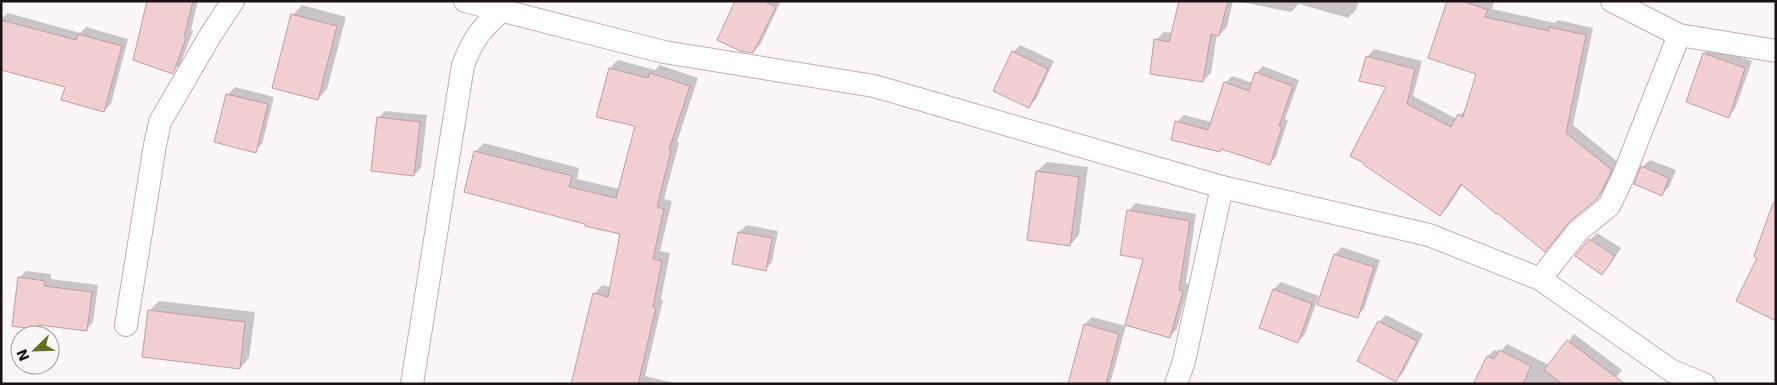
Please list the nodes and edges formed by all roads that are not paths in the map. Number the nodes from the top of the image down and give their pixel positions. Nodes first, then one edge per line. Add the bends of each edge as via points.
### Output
1 (233, 1) edge
2 (465, 1) edge
3 (1612, 1) edge
4 (501, 11) junction
5 (1679, 35) junction
6 (1776, 51) edge
7 (1222, 187) junction
8 (1540, 279) junction
9 (126, 325) dead end
10 (1665, 378) edge
11 (412, 384) edge
12 (1176, 384) edge
13 (1704, 384) edge

1 - 9 street via 160,122
2 - 4 street
3 - 5 street
4 - 7 street via 664,52 874,86
4 - 11 street via 471,44 463,66
5 - 6 street
5 - 8 street via 1609,206 1578,231
7 - 8 street via 1429,235
7 - 12 street via 1184,361
8 - 10 street
10 - 13 street

